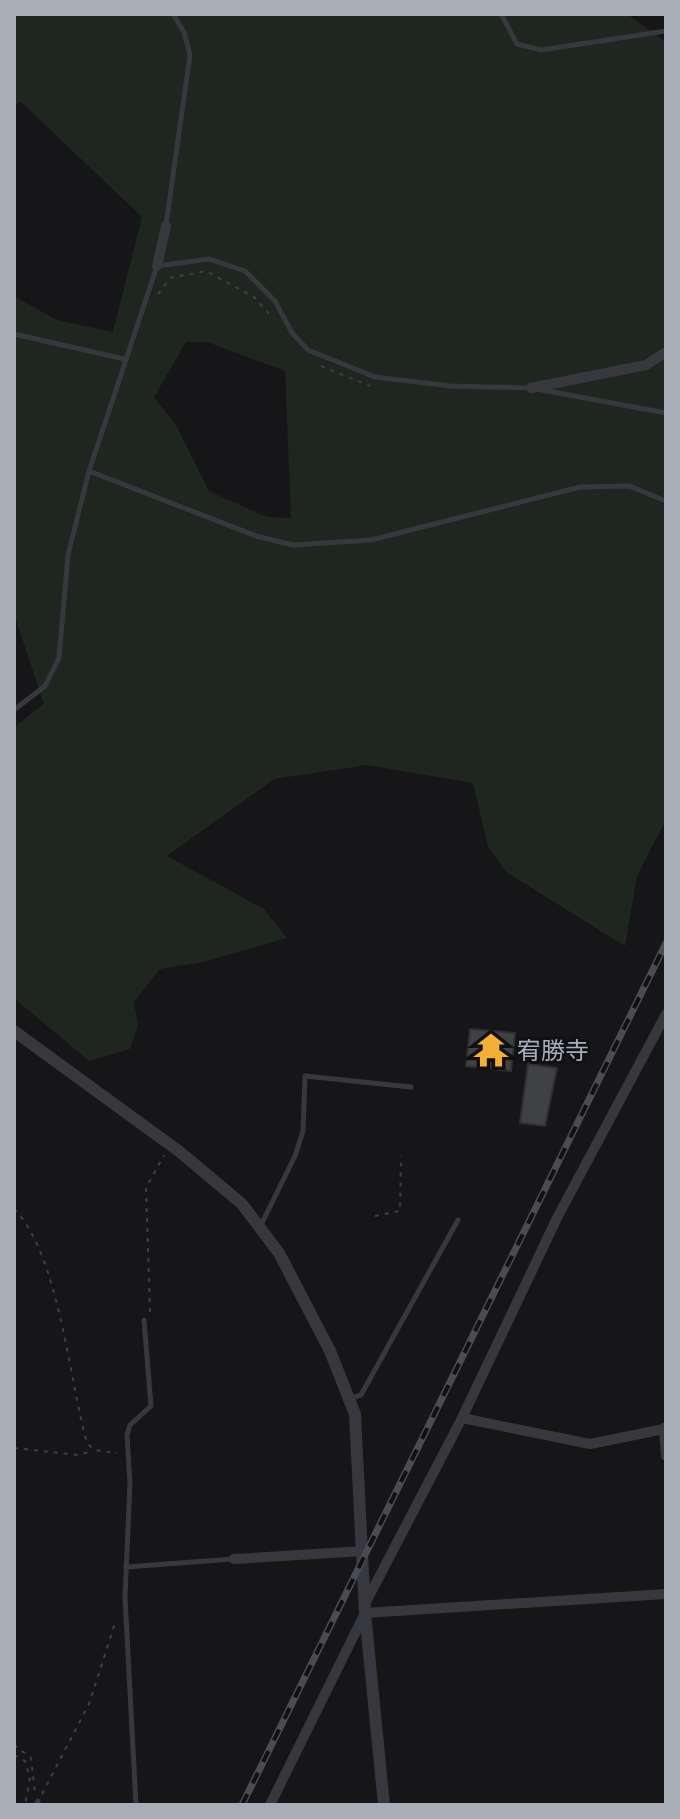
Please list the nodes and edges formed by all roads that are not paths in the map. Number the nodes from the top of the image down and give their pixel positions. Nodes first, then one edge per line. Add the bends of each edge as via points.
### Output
1 (173, 14) edge
2 (501, 14) edge
3 (666, 31) edge
4 (166, 226) joint
5 (157, 266) junction
6 (14, 334) edge
7 (666, 352) edge
8 (124, 359) junction
9 (531, 388) junction
10 (666, 413) edge
11 (89, 471) junction
12 (666, 501) edge
13 (14, 710) edge
14 (666, 1014) edge
15 (14, 1031) edge
16 (411, 1087) dead end
17 (458, 1220) dead end
18 (261, 1225) junction
19 (144, 1320) road end
20 (351, 1398) junction
21 (462, 1418) junction
22 (665, 1428) edge
23 (666, 1456) edge
24 (363, 1551) junction
25 (234, 1559) joint
26 (126, 1567) junction
27 (666, 1594) edge
28 (365, 1609) junction
29 (136, 1805) edge
30 (270, 1805) edge
31 (384, 1805) edge

1 - 4 lane via 190,55
2 - 3 lane via 517,44 541,50
4 - 5 street
5 - 8 lane
5 - 9 lane via 209,259 245,271 275,301 308,350 375,377
6 - 8 lane
7 - 9 street via 646,365
8 - 11 lane
9 - 10 lane
11 - 12 lane via 256,536 293,545 371,540 580,487 629,486
11 - 13 lane via 68,555 59,658 45,686
14 - 21 street via 557,1218
15 - 18 street via 169,1145
16 - 18 lane via 305,1076 299,1144
17 - 20 lane via 361,1395
18 - 20 street
19 - 26 lane via 151,1406 130,1425 127,1435
20 - 24 street
21 - 22 street via 590,1444
21 - 28 street
22 - 23 street
24 - 25 street
24 - 28 street
25 - 26 lane
26 - 29 lane
27 - 28 street
28 - 30 street
28 - 31 street

